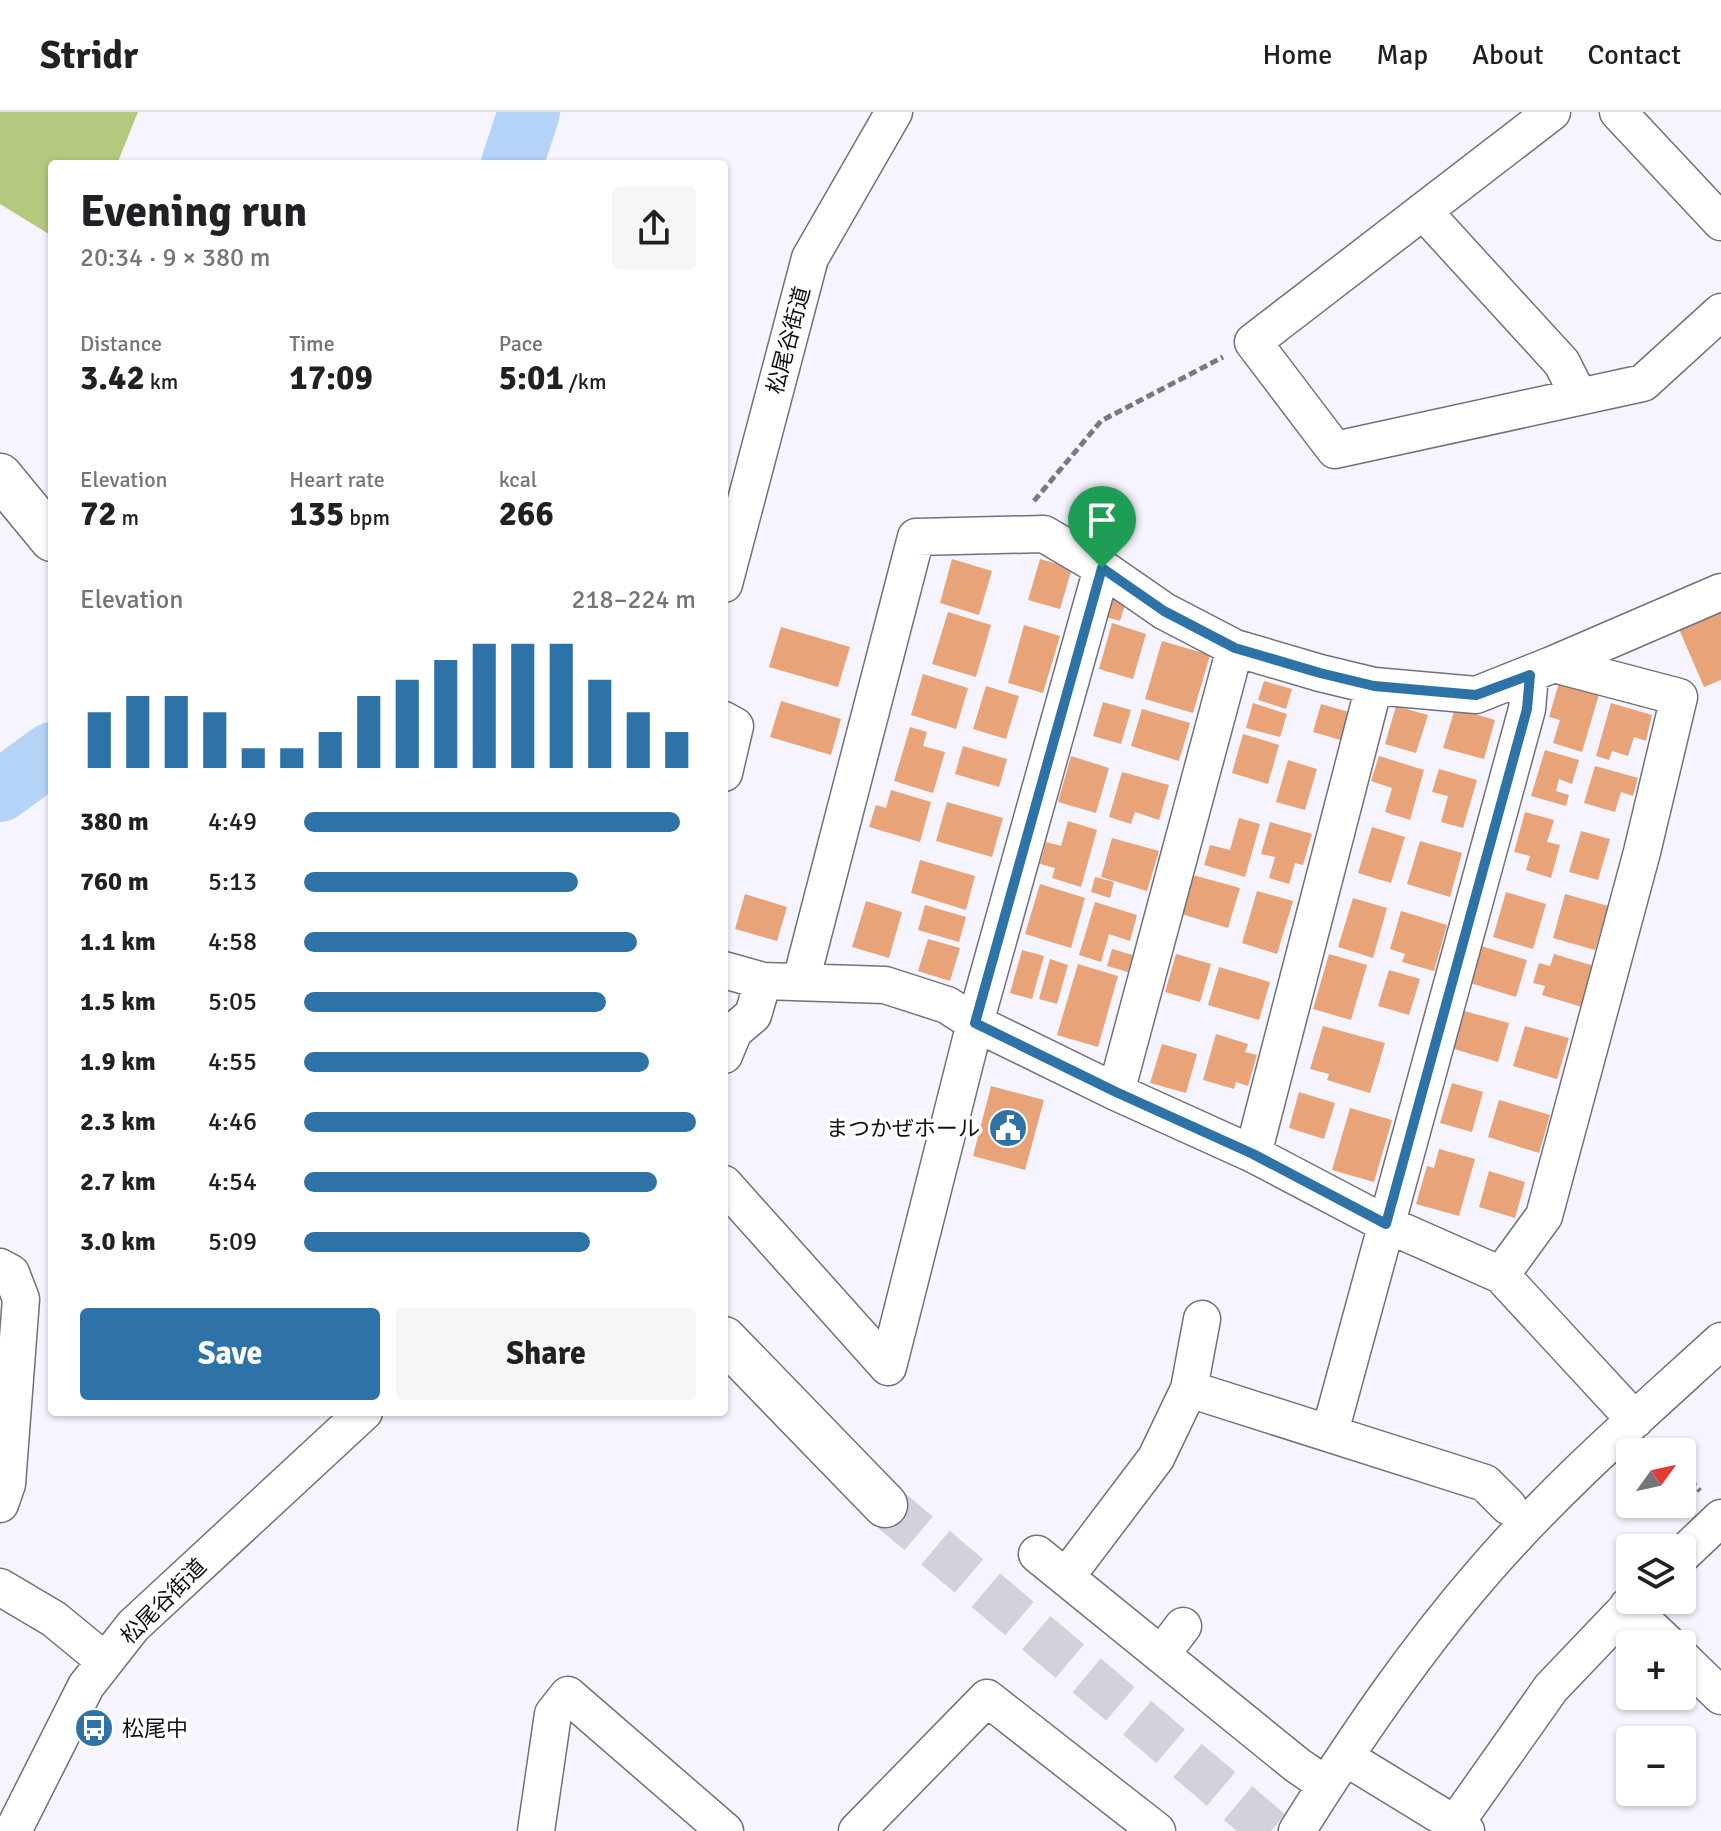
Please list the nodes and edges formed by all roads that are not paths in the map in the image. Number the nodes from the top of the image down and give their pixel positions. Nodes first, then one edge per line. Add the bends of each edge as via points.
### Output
1 (894, 112) edge
2 (1552, 112) edge
3 (1618, 112) edge
4 (1423, 211) junction
5 (1721, 222) edge
6 (1721, 312) edge
7 (1579, 397) junction
8 (0, 476) edge
9 (48, 534) edge
10 (1102, 568) junction
11 (728, 569) edge
12 (1721, 592) edge
13 (1235, 648) junction
14 (1542, 670) junction
15 (1374, 686) junction
16 (728, 722) edge
17 (728, 756) edge
18 (728, 971) edge
19 (763, 981) junction
20 (801, 981) junction
21 (975, 1023) junction
22 (728, 1045) edge
23 (1116, 1092) junction
24 (1253, 1154) junction
25 (728, 1188) edge
26 (1386, 1224) junction
27 (0, 1267) edge
28 (1501, 1275) junction
29 (1202, 1319) dead end
30 (1721, 1341) edge
31 (728, 1343) edge
32 (1189, 1389) junction
33 (360, 1416) edge
34 (1635, 1420) junction
35 (1330, 1432) junction
36 (0, 1504) edge
37 (885, 1505) tunnel mouth
38 (1508, 1506) dead end
39 (1721, 1518) edge
40 (1696, 1542) edge
41 (1037, 1554) dead end
42 (1066, 1577) junction
43 (0, 1587) edge
44 (1622, 1614) edge
45 (1642, 1614) edge
46 (1183, 1626) dead end
47 (1656, 1630) edge
48 (1161, 1655) junction
49 (105, 1661) junction
50 (1696, 1672) edge
51 (1721, 1696) edge
52 (53, 1754) junction
53 (1335, 1771) junction
54 (1461, 1827) edge
55 (13, 1831) edge
56 (34, 1831) edge
57 (536, 1831) edge
58 (725, 1831) edge
59 (857, 1831) edge
60 (1157, 1831) edge
61 (1297, 1831) edge

1 - 11 street, 松尾谷街道 via 810,258
2 - 4 street
3 - 5 street
4 - 7 street via 1562,363
4 - 7 street via 1253,342 1335,450
6 - 7 street via 1643,383
8 - 9 street
10 - 13 street via 1164,611
10 - 20 street via 1044,534 916,537
10 - 21 street
12 - 14 street
13 - 15 street
13 - 23 street
14 - 15 street via 1476,695
14 - 26 street
14 - 28 street via 1679,697 1544,1216
15 - 24 street
16 - 17 street via 735,726
18 - 19 street
19 - 20 street
19 - 22 street via 753,1015 734,1031
20 - 21 street via 885,985 947,1005
21 - 23 street
21 - 25 street via 888,1367
23 - 24 street
24 - 26 street
26 - 28 street
26 - 35 street
27 - 36 street via 11,1273 21,1299 7,1484
28 - 34 street
29 - 32 street
30 - 34 street
31 - 37 street
32 - 35 street
32 - 42 street via 1156,1458
33 - 49 street, 松尾谷街道 via 133,1626
34 - 53 street via 1484,1571
35 - 38 street via 1485,1483
39 - 40 street
41 - 42 street
42 - 48 street
43 - 49 street via 54,1619
44 - 54 street via 1551,1688
45 - 47 street
46 - 48 street
48 - 53 street via 1297,1765
49 - 52 street, 松尾谷街道 via 86,1686
50 - 51 street
52 - 55 street, 松尾谷街道
52 - 56 street
53 - 54 street
53 - 61 street
57 - 58 street via 553,1714 568,1695
59 - 60 street via 987,1698

